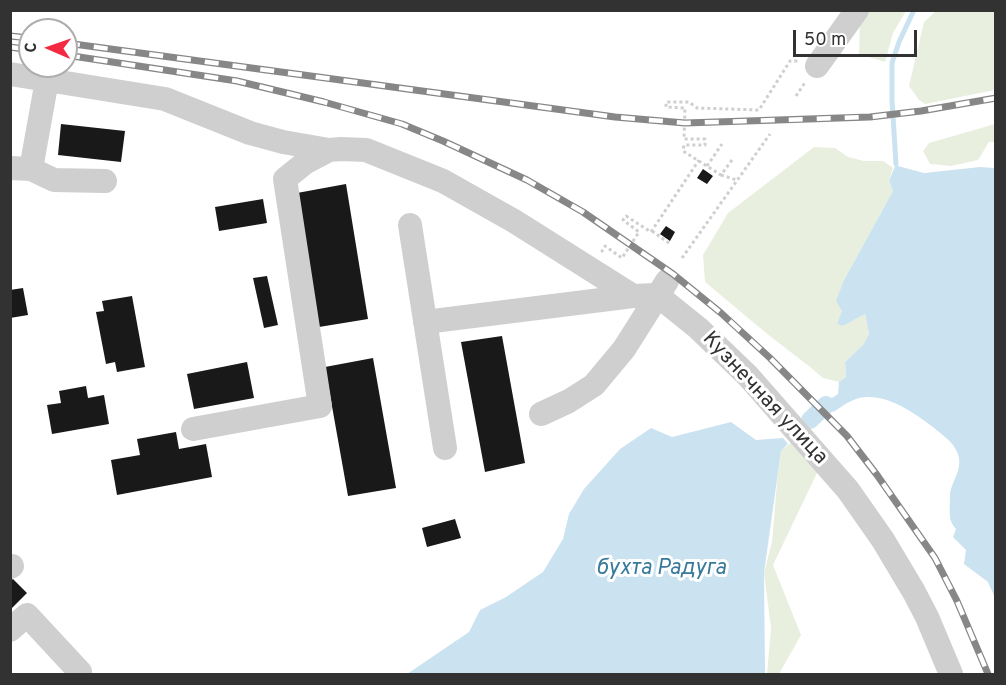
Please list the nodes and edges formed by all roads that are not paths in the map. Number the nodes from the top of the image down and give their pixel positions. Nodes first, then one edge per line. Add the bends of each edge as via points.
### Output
1 (857, 10) edge
2 (811, 64) road end
3 (10, 75) edge
4 (47, 80) junction
5 (328, 150) junction
6 (21, 169) edge
7 (105, 181) dead end
8 (410, 225) dead end
9 (662, 288) junction
10 (633, 296) junction
11 (425, 322) junction
12 (541, 414) dead end
13 (193, 429) dead end
14 (445, 448) dead end
15 (10, 630) edge
16 (77, 675) edge
17 (951, 675) edge

1 - 2 street
3 - 4 street
4 - 5 street via 165,99 250,133
4 - 6 street
5 - 10 street via 366,150 442,181
5 - 13 street via 285,179 320,406
6 - 7 street via 54,180
8 - 11 street
9 - 10 street
9 - 12 street via 624,349 594,385
9 - 17 street, Кузнечная улица via 740,368 848,490 923,608
10 - 11 street
11 - 14 street
15 - 16 street via 27,615 80,672

